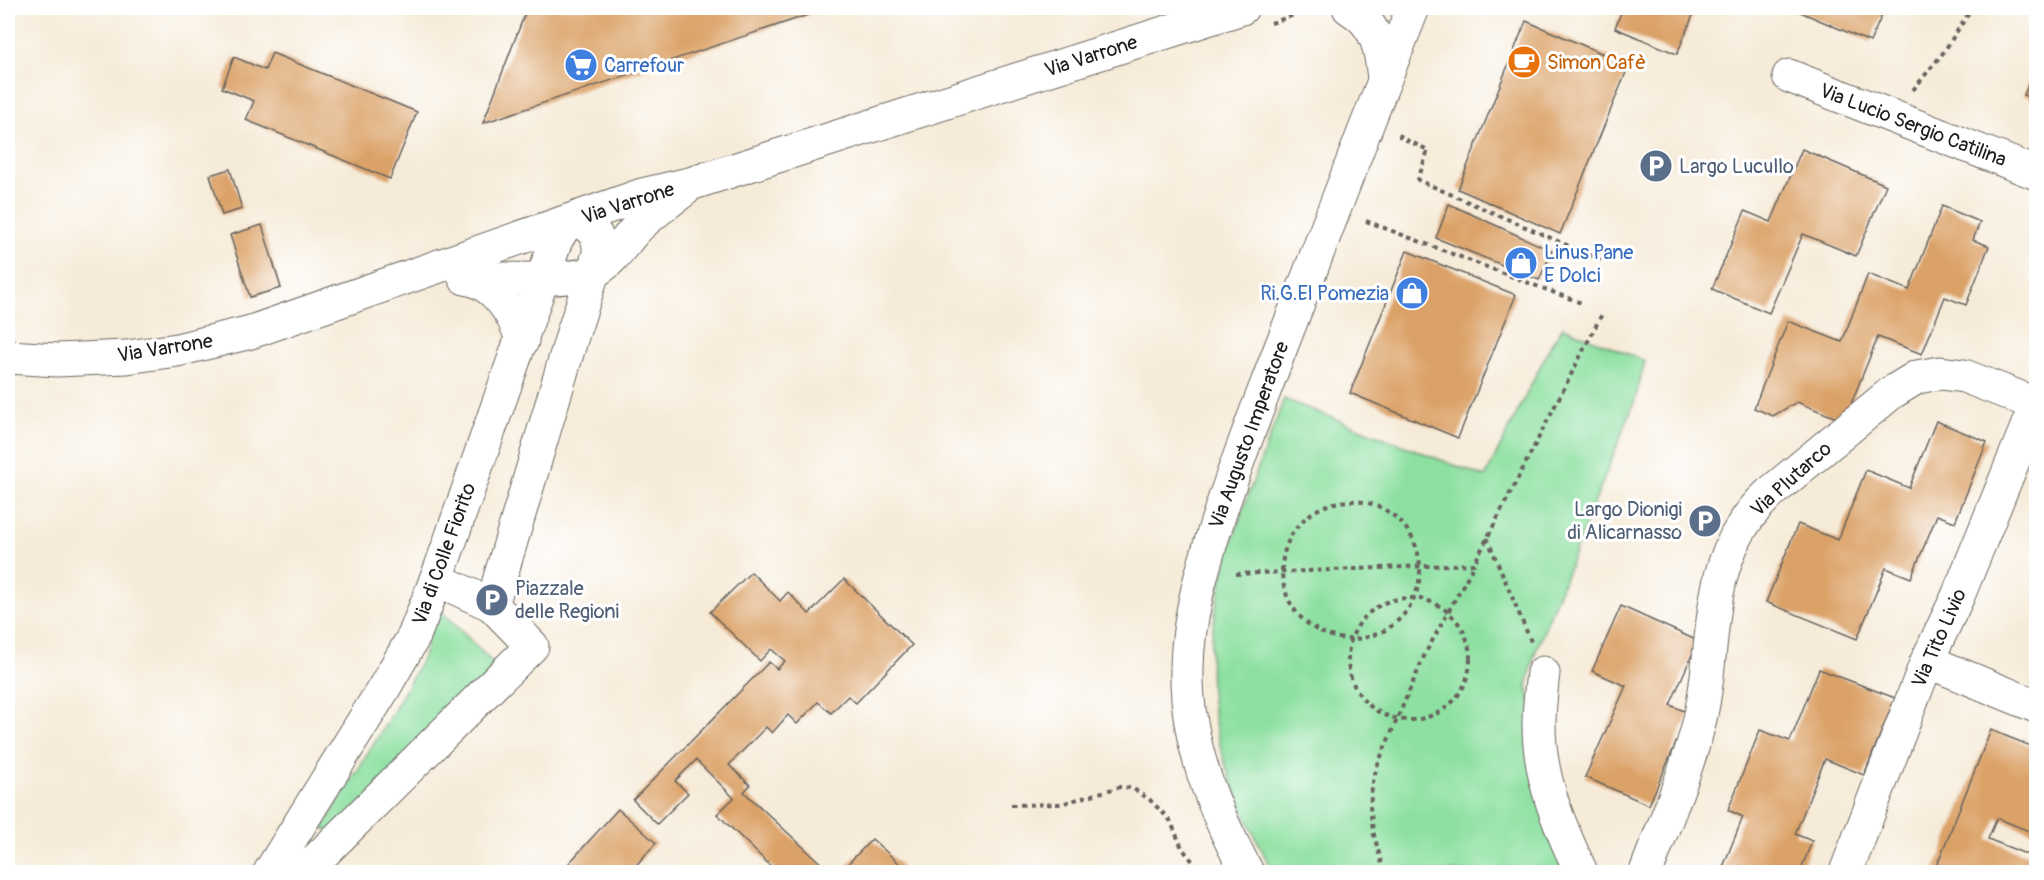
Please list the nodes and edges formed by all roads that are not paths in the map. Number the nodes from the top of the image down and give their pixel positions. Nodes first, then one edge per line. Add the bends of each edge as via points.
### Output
1 (1413, 8) edge
2 (1336, 12) edge
3 (1254, 16) edge
4 (1789, 76) dead end
5 (1384, 79) junction
6 (2037, 173) edge
7 (693, 183) junction
8 (571, 221) junction
9 (593, 273) junction
10 (418, 274) junction
11 (470, 278) junction
12 (544, 278) junction
13 (522, 340) junction
14 (8, 357) edge
15 (2037, 405) edge
16 (436, 579) junction
17 (492, 605) junction
18 (1927, 661) junction
19 (1543, 673) road end
20 (2037, 706) edge
21 (298, 827) junction
22 (310, 867) edge
23 (270, 873) edge
24 (1247, 873) edge
25 (1581, 873) edge
26 (1646, 873) edge
27 (1846, 873) edge

1 - 5 street, Via Augusto Imperatore
2 - 5 street via 1370,25 1381,50
3 - 7 street, Via Varrone
4 - 6 street, Via Lucio Sergio Catilina
5 - 24 street, Via Augusto Imperatore via 1227,489 1202,568 1189,638 1188,699 1194,736 1210,795
7 - 8 street, Via Varrone via 642,195
7 - 9 street via 647,219
8 - 9 street via 596,234 600,244
8 - 10 street, Via Varrone
8 - 12 street, Via di Colle Fiorito via 556,240
9 - 12 street
9 - 17 street
10 - 11 street
10 - 14 street, Via Varrone via 251,332 177,350 57,360
11 - 12 street
11 - 13 street via 507,306
12 - 13 street, Via di Colle Fiorito
13 - 16 street, Via di Colle Fiorito
15 - 18 street, Via Tito Livio
15 - 26 street, Via Plutarco via 1964,376 1940,373 1917,377 1891,393 1754,509 1733,540 1722,569 1697,732
16 - 17 street
16 - 21 street, Via di Colle Fiorito via 414,636
17 - 22 street via 532,646
18 - 20 street
18 - 27 street, Via Tito Livio
19 - 25 street via 1539,723 1543,769 1560,826
21 - 22 street
21 - 23 street, Via di Colle Fiorito

